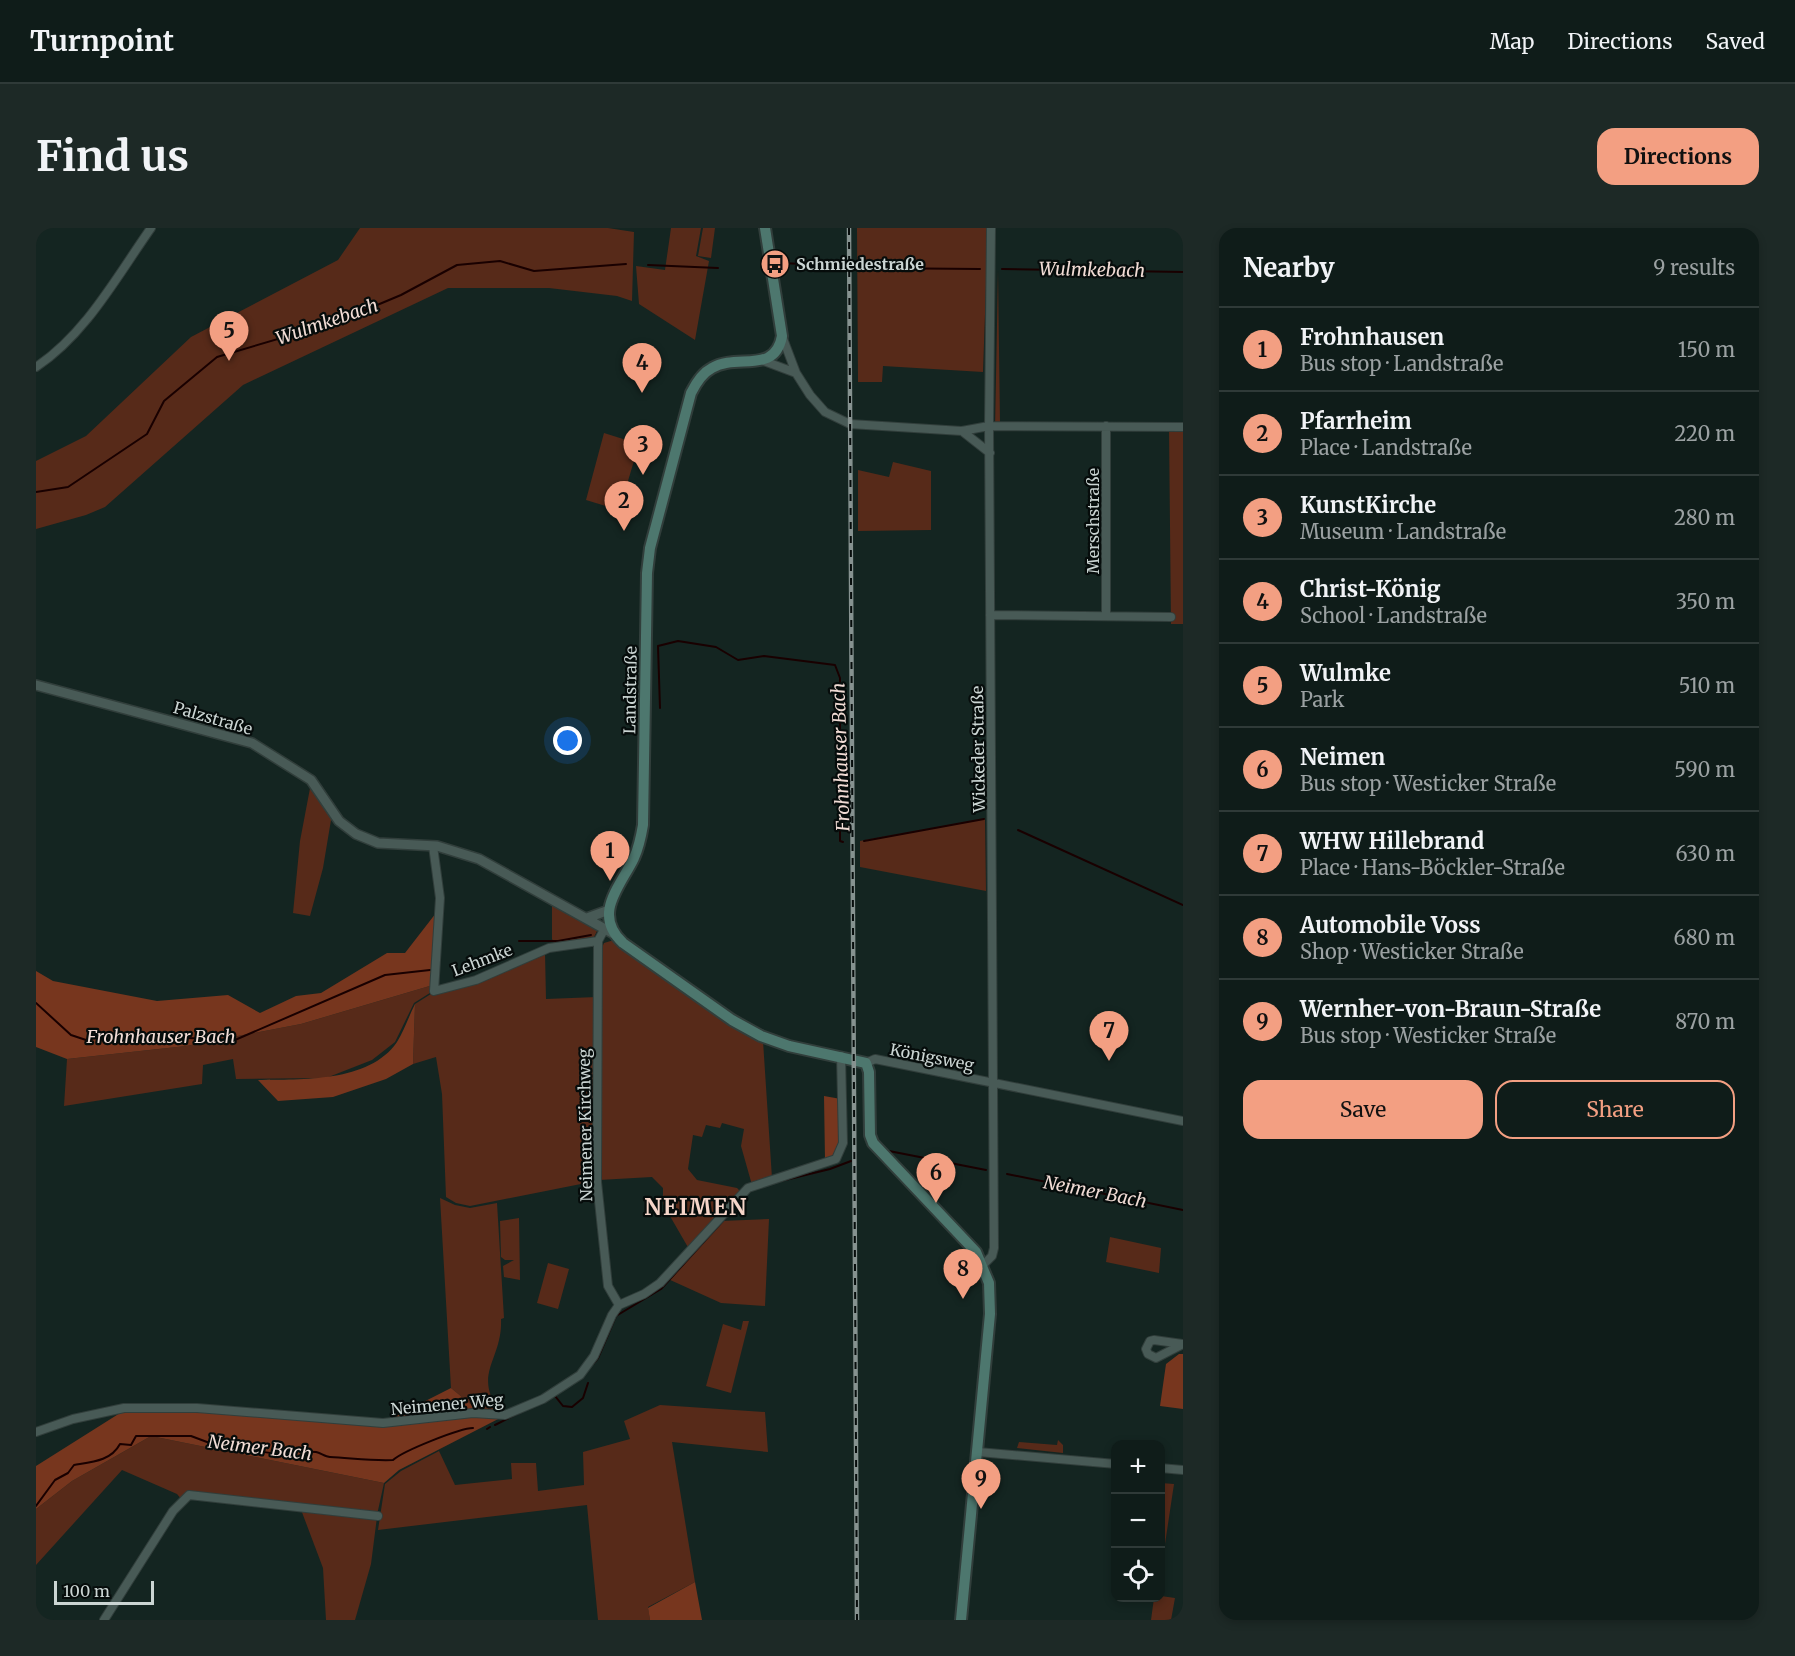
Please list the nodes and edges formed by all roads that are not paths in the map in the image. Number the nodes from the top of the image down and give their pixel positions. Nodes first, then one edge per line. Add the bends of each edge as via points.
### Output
1 (151, 228) edge
2 (765, 228) edge
3 (991, 228) edge
4 (782, 336) junction
5 (764, 361) junction
6 (36, 367) edge
7 (796, 373) junction
8 (989, 426) junction
9 (1106, 426) junction
10 (1183, 427) edge
11 (962, 431) junction
12 (990, 453) junction
13 (990, 615) junction
14 (1106, 616) junction
15 (1171, 617) dead end
16 (36, 685) edge
17 (433, 846) junction
18 (609, 910) junction
19 (587, 918) junction
20 (609, 931) junction
21 (598, 941) junction
22 (841, 1056) junction
23 (862, 1061) junction
24 (993, 1083) junction
25 (1183, 1121) edge
26 (983, 1265) junction
27 (620, 1305) junction
28 (36, 1432) edge
29 (978, 1452) junction
30 (1111, 1464) edge
31 (1165, 1468) edge
32 (1183, 1470) edge
33 (378, 1516) dead end
34 (104, 1620) edge
35 (961, 1620) edge

1 - 6 street via 91,314 54,354
2 - 4 main road
3 - 8 street, Wickeder Straße
4 - 5 main road via 777,350
4 - 7 street
5 - 7 street
5 - 18 main road, Landstraße via 733,361 712,367 697,382 686,410 647,573 642,832
7 - 11 street via 825,412 850,424
8 - 9 street
8 - 11 street
8 - 12 street, Wickeder Straße
9 - 10 street
9 - 14 street, Merschstraße
11 - 12 street
12 - 13 street, Wickeder Straße
13 - 14 street
13 - 24 street, Wickeder Straße via 995,817
14 - 15 street
16 - 17 street, Palzstraße via 252,743 312,780 339,821 356,834 378,843
17 - 19 street, Palzstraße via 459,851 499,868
17 - 21 street, Lehmke via 440,898 434,991 476,980 549,948
18 - 19 street
18 - 20 main road
19 - 20 street, Palzstraße
20 - 21 street
20 - 22 main road via 732,1020 761,1036
21 - 27 street, Neimener Kirchweg via 597,1182 608,1286
22 - 23 main road
22 - 27 street via 843,1143 836,1159 748,1188 660,1283
23 - 24 street, Königsweg via 875,1059
23 - 26 main road via 869,1072 873,1143
24 - 25 street, Königsweg
24 - 26 street, Wickeder Straße via 994,1248
26 - 29 main road via 990,1304
27 - 28 street, Neimener Weg via 580,1375 543,1399 505,1415 473,1413 383,1423 197,1408 124,1408
29 - 30 street
29 - 35 main road
31 - 32 street
33 - 34 street via 189,1495 173,1511

